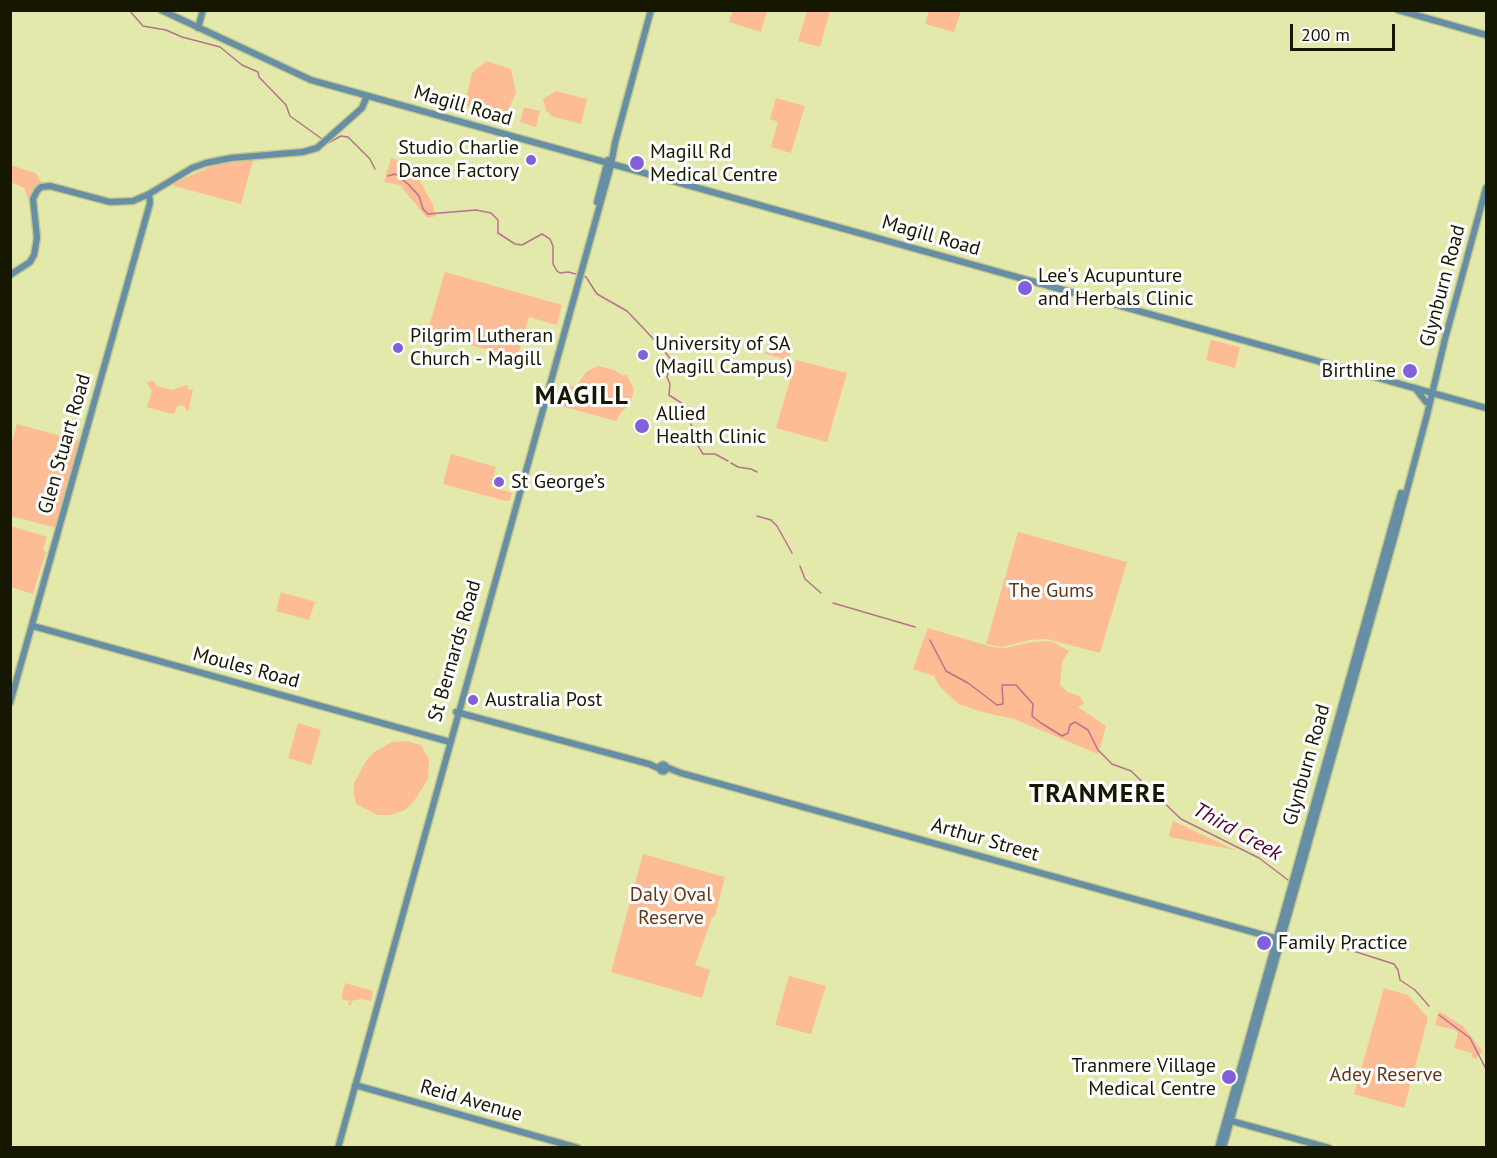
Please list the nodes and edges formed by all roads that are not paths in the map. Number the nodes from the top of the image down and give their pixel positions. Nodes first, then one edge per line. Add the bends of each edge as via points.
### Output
1 (161, 10) edge
2 (203, 10) edge
3 (651, 10) edge
4 (1398, 10) edge
5 (198, 28) junction
6 (1486, 35) edge
7 (367, 96) junction
8 (609, 164) junction
9 (1486, 188) edge
10 (149, 194) junction
11 (10, 275) edge
12 (1415, 388) junction
13 (1431, 392) junction
14 (1446, 396) junction
15 (1428, 404) junction
16 (1486, 408) edge
17 (1408, 474) junction
18 (36, 614) junction
19 (33, 627) junction
20 (46, 630) junction
21 (10, 703) edge
22 (457, 712) junction
23 (448, 742) junction
24 (1278, 930) junction
25 (1264, 935) junction
26 (1278, 939) junction
27 (1257, 1026) junction
28 (1248, 1037) junction
29 (355, 1085) junction
30 (1228, 1120) junction
31 (336, 1148) edge
32 (578, 1148) edge
33 (1218, 1148) edge
34 (1223, 1148) edge
35 (1329, 1148) edge

1 - 5 main road, Magill Road
2 - 5 main road
3 - 8 main road, St Bernards Road
4 - 6 main road
5 - 7 main road, Magill Road via 311,80
7 - 8 main road, Magill Road
7 - 10 main road via 364,105 324,143 303,152 206,163
8 - 12 main road, Magill Road
8 - 22 main road, St Bernards Road
9 - 13 main road, Glynburn Road
10 - 11 main road via 115,203 50,186 37,190 33,199 37,238 34,255
10 - 18 main road, Glen Stuart Road via 150,203
12 - 13 main road, Magill Road
12 - 15 main road
13 - 14 main road, Magill Road
13 - 15 main road, Glynburn Road
14 - 15 main road
14 - 16 main road, Magill Road
15 - 17 main road, Glynburn Road
17 - 24 main road, Glynburn Road
17 - 26 main road, Glynburn Road
18 - 19 main road, Glen Stuart Road
18 - 20 main road via 38,623
19 - 20 main road, Moules Road
19 - 21 main road, Glen Stuart Road
20 - 23 main road, Moules Road
22 - 23 main road, St Bernards Road
22 - 25 main road, Arthur Street
23 - 29 main road, St Bernards Road
23 - 31 main road, St Bernards Road
24 - 25 main road
24 - 26 main road, Glynburn Road
25 - 26 main road, Arthur Street
26 - 27 main road, Glynburn Road
26 - 28 main road, Glynburn Road
27 - 28 main road
27 - 30 main road, Glynburn Road
28 - 30 main road, Glynburn Road
29 - 31 main road, St Bernards Road
29 - 32 main road, Reid Avenue
30 - 33 main road, Glynburn Road
30 - 34 main road, Glynburn Road
30 - 35 main road

